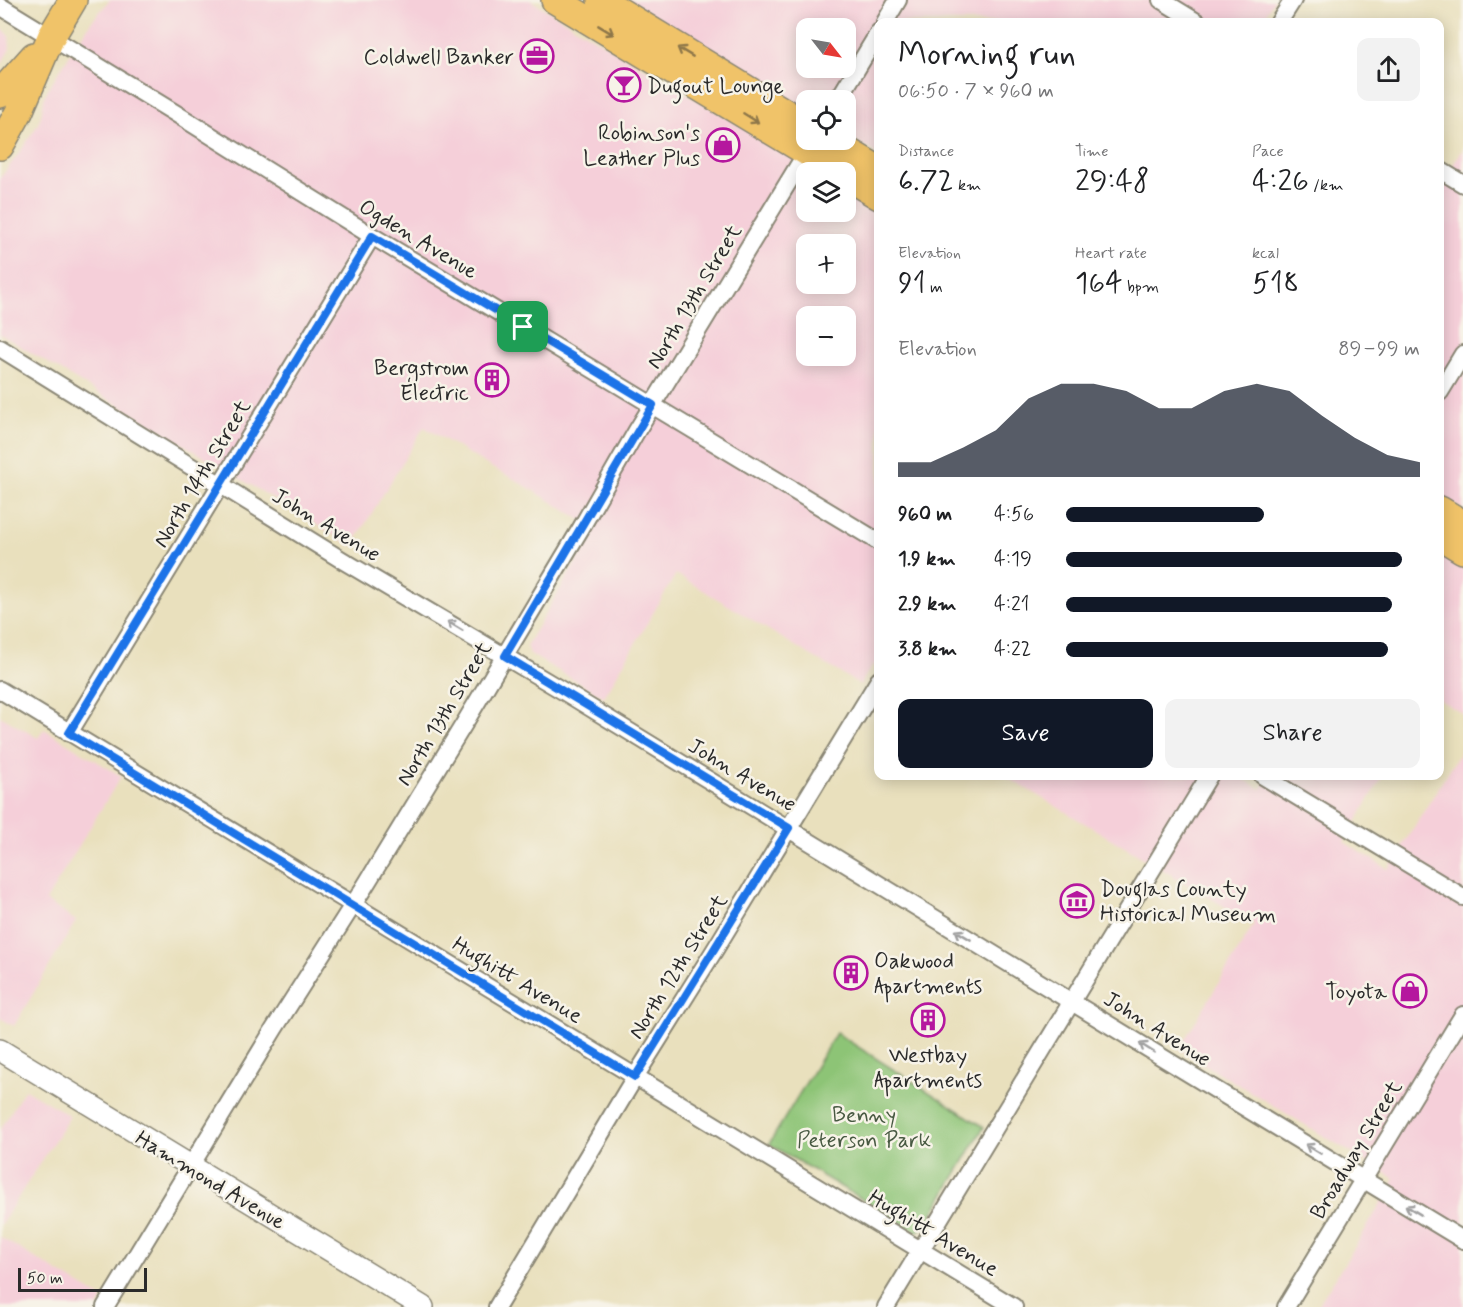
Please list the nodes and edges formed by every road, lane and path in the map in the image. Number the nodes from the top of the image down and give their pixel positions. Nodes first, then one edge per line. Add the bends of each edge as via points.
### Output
1 (73, 0) edge
2 (555, 0) edge
3 (601, 0) edge
4 (898, 0) edge
5 (1161, 0) edge
6 (1293, 0) edge
7 (0, 6) edge
8 (887, 18) edge
9 (1190, 18) edge
10 (1282, 18) edge
11 (51, 37) junction
12 (874, 40) edge
13 (844, 90) edge
14 (0, 94) edge
15 (796, 127) edge
16 (796, 129) edge
17 (0, 146) edge
18 (807, 150) edge
19 (823, 150) edge
20 (837, 150) edge
21 (832, 162) edge
22 (874, 168) edge
23 (1444, 172) edge
24 (856, 182) edge
25 (1463, 184) edge
26 (874, 193) edge
27 (372, 236) junction
28 (0, 348) edge
29 (1463, 354) edge
30 (1444, 385) edge
31 (653, 405) junction
32 (220, 485) junction
33 (1444, 512) edge
34 (1463, 524) edge
35 (1444, 538) edge
36 (874, 539) edge
37 (1463, 550) edge
38 (505, 656) junction
39 (874, 688) edge
40 (0, 690) edge
41 (69, 733) junction
42 (1207, 780) edge
43 (1270, 780) edge
44 (789, 828) junction
45 (1463, 897) edge
46 (352, 905) junction
47 (1073, 1002) junction
48 (1463, 1015) edge
49 (0, 1050) edge
50 (635, 1077) junction
51 (190, 1166) junction
52 (1363, 1179) junction
53 (1463, 1240) edge
54 (921, 1251) junction
55 (105, 1307) edge
56 (423, 1307) edge
57 (497, 1307) edge
58 (886, 1307) edge
59 (1014, 1307) edge
60 (1286, 1307) edge

1 - 11 main road
2 -> 16 main road
15 -> 3 main road
4 - 8 street
5 - 9 street
6 - 10 street
7 - 11 street, Ogden Avenue
11 - 14 main road
11 - 17 main road
11 - 27 street, Ogden Avenue
12 - 13 street
18 - 31 street, North 13th Street
19 - 21 main road
20 - 22 main road
23 - 25 street
24 - 26 main road
27 - 31 street, Ogden Avenue
27 - 32 street, North 14th Street
28 - 32 street, John Avenue
29 - 30 street
31 - 36 street, Ogden Avenue
31 - 38 street, North 13th Street
38 -> 32 street, John Avenue
32 - 41 street, North 14th Street
33 - 34 main road
35 - 37 main road
38 - 44 street, John Avenue
38 - 46 street, North 13th Street
39 - 44 street, North 12th Street
40 - 41 street, Hughitt Avenue
41 - 46 street, Hughitt Avenue
42 - 47 street
43 - 45 street
47 -> 44 street, John Avenue
44 - 50 street, North 12th Street
46 - 50 street, Hughitt Avenue
46 - 51 street, North 13th Street
52 -> 47 street, John Avenue
47 - 54 street
48 - 52 street, Broadway Street
49 - 51 street, Hammond Avenue
50 - 54 street, Hughitt Avenue
50 - 57 street, North 12th Street
51 - 55 street, North 13th Street
51 - 56 street, Hammond Avenue
53 -> 52 street, John Avenue
52 - 60 street, Broadway Street
54 - 58 street
54 - 59 street, Hughitt Avenue

